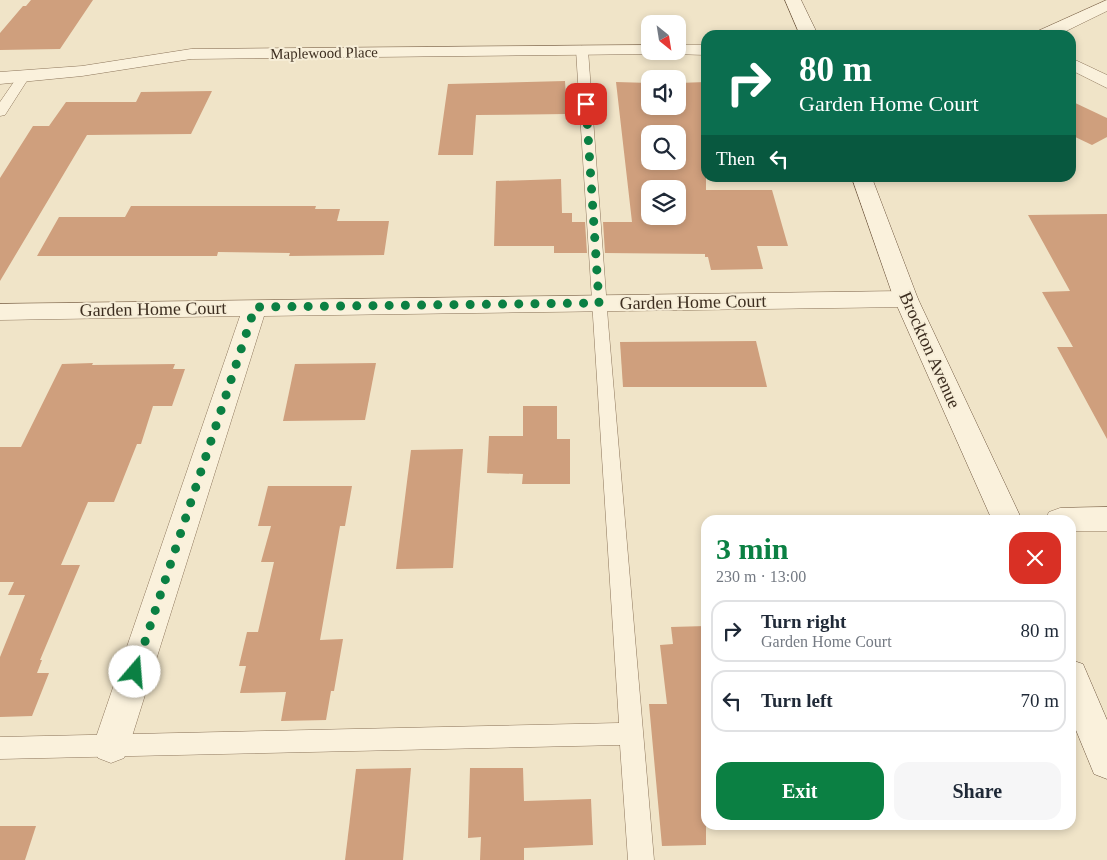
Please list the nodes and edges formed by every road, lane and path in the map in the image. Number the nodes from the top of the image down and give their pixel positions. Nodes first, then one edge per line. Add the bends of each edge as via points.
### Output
1 (793, 0) edge
2 (1107, 5) edge
3 (807, 30) edge
4 (1054, 30) edge
5 (582, 50) junction
6 (641, 50) edge
7 (686, 50) edge
8 (701, 50) edge
9 (1076, 66) edge
10 (24, 76) junction
11 (0, 78) edge
12 (1107, 82) edge
13 (0, 112) edge
14 (863, 182) edge
15 (906, 299) junction
16 (599, 303) junction
17 (255, 307) junction
18 (0, 312) edge
19 (1005, 515) edge
20 (1107, 519) edge
21 (1076, 520) edge
22 (1076, 688) edge
23 (631, 734) junction
24 (111, 746) junction
25 (0, 748) edge
26 (1107, 762) edge
27 (640, 860) edge

1 - 3 street
2 - 4 street
5 - 6 street, Maplewood Place
5 - 10 street, Maplewood Place via 191,54 82,71
5 - 16 lane
7 - 8 street
9 - 12 street
10 - 11 street, Maplewood Place
10 - 13 lane
14 - 15 street, Brockton Avenue
15 - 16 street, Garden Home Court
15 - 19 street, Brockton Avenue
16 - 17 street, Garden Home Court
16 - 23 lane
17 - 18 street, Garden Home Court
17 - 24 street
20 - 21 street
22 - 26 street
23 - 24 lane
23 - 27 lane
24 - 25 lane

